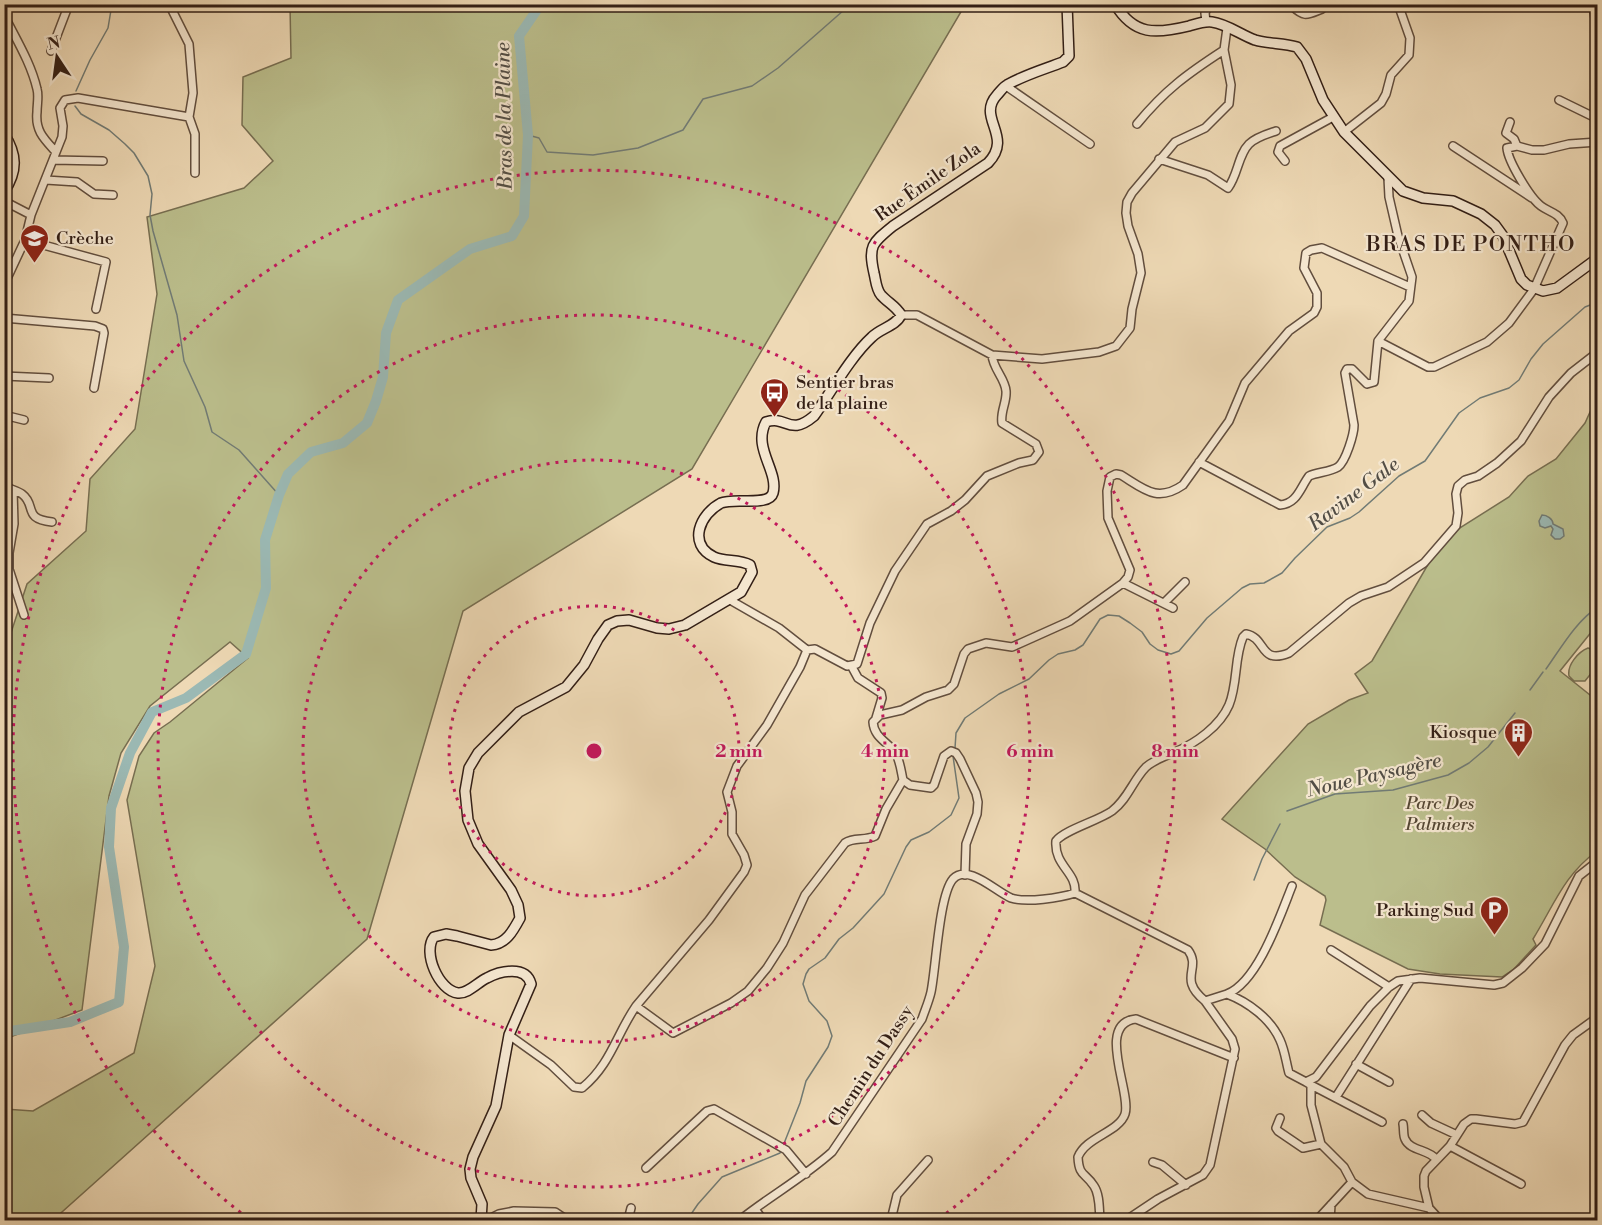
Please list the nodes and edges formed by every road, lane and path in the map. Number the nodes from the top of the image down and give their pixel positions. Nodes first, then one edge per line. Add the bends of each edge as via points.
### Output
1 (69, 4) edge
2 (169, 4) edge
3 (1067, 4) edge
4 (1115, 4) edge
5 (1209, 4) edge
6 (1269, 4) edge
7 (1325, 4) edge
8 (1398, 4) edge
9 (1593, 4) edge
10 (4, 15) edge
11 (1206, 22) junction
12 (1597, 26) edge
13 (1227, 28) junction
14 (1598, 39) edge
15 (1224, 50) junction
16 (51, 51) dead end
17 (1006, 86) junction
18 (1559, 100) dead end
19 (189, 117) junction
20 (1333, 117) junction
21 (1598, 119) edge
22 (1510, 122) dead end
23 (1137, 124) dead end
24 (1276, 131) dead end
25 (1344, 132) junction
26 (4, 134) edge
27 (1598, 142) edge
28 (1090, 144) dead end
29 (1453, 146) dead end
30 (1517, 146) junction
31 (56, 152) junction
32 (1160, 159) junction
33 (53, 160) junction
34 (1285, 161) dead end
35 (103, 162) dead end
36 (195, 173) dead end
37 (1388, 178) junction
38 (46, 180) junction
39 (4, 192) edge
40 (113, 195) dead end
41 (1534, 199) junction
42 (4, 201) edge
43 (31, 215) junction
44 (25, 240) junction
45 (1598, 258) edge
46 (4, 285) edge
47 (1410, 287) junction
48 (1534, 289) junction
49 (96, 309) dead end
50 (901, 315) junction
51 (4, 318) edge
52 (1378, 341) junction
53 (1598, 352) edge
54 (992, 355) junction
55 (4, 375) edge
56 (49, 378) dead end
57 (94, 388) dead end
58 (4, 415) edge
59 (24, 420) dead end
60 (1199, 462) junction
61 (4, 486) edge
62 (13, 490) junction
63 (52, 522) dead end
64 (1123, 582) junction
65 (1185, 582) dead end
66 (730, 600) junction
67 (1164, 603) junction
68 (1173, 608) dead end
69 (24, 615) dead end
70 (807, 650) junction
71 (852, 667) junction
72 (876, 718) junction
73 (903, 780) junction
74 (1598, 861) edge
75 (965, 875) junction
76 (1292, 886) dead end
77 (1075, 893) junction
78 (1330, 950) dead end
79 (1411, 979) junction
80 (1389, 987) junction
81 (1227, 994) junction
82 (1205, 1001) junction
83 (636, 1006) junction
84 (1598, 1017) edge
85 (509, 1035) junction
86 (1234, 1058) junction
87 (1356, 1064) junction
88 (1389, 1082) dead end
89 (1309, 1084) junction
90 (1336, 1097) junction
91 (1422, 1115) dead end
92 (1280, 1118) dead end
93 (1382, 1122) dead end
94 (1403, 1124) dead end
95 (1457, 1135) junction
96 (1321, 1144) junction
97 (1450, 1146) junction
98 (1436, 1159) junction
99 (928, 1160) dead end
100 (1153, 1162) dead end
101 (646, 1168) dead end
102 (806, 1174) junction
103 (1352, 1182) junction
104 (1186, 1185) junction
105 (1521, 1185) dead end
106 (1331, 1206) junction
107 (631, 1208) dead end
108 (1430, 1208) junction
109 (755, 1209) junction
110 (1132, 1219) edge
111 (1102, 1220) edge
112 (481, 1221) edge
113 (487, 1221) edge
114 (567, 1221) edge
115 (628, 1221) edge
116 (740, 1221) edge
117 (763, 1221) edge
118 (891, 1221) edge
119 (1122, 1221) edge
120 (1317, 1221) edge
121 (1330, 1221) edge
122 (1440, 1221) edge

1 - 16 street
2 - 19 street via 189,44 193,93
3 - 17 main road via 1069,56
4 - 11 main road via 1134,26 1151,31
5 - 11 street
6 - 7 street via 1292,6 1306,15
8 - 25 street via 1410,38 1409,55 1390,75 1381,102
9 - 12 street
10 - 31 street via 38,90 37,130
11 - 13 main road
12 - 14 street
13 - 15 street
13 - 20 main road via 1301,50
15 - 23 street via 1179,80
15 - 32 street via 1231,85 1229,104 1211,124 1175,142
17 - 28 street
17 - 50 main road, Rue Émile Zola via 992,101 990,111 998,138 995,155 893,226 872,247 870,255 878,290
18 - 21 street
19 - 31 street via 71,98 60,108 63,131
19 - 36 street via 195,134
20 - 25 main road
20 - 34 street via 1280,146 1278,152
22 - 30 street via 1506,133
24 - 32 street via 1249,144 1228,188 1208,175
25 - 37 main road
26 - 39 main road via 15,158
27 - 30 street via 1538,151
29 - 41 street
30 - 41 street via 1507,148 1508,156
31 - 33 street
32 - 54 street via 1132,193 1126,208 1141,273 1130,327 1121,342 1099,352 1042,359
33 - 35 street
33 - 38 street
37 - 47 street via 1398,236 1411,273
37 - 48 main road via 1413,195 1453,201 1481,214 1503,236 1521,279
38 - 40 street via 76,182 94,194
38 - 43 street
41 - 48 street via 1563,223
42 - 43 street
43 - 44 street
44 - 46 street
44 - 49 street via 106,262
45 - 48 main road via 1557,288
47 - 52 street via 1409,301
47 - 60 street via 1322,248 1306,253 1304,268 1318,300 1314,313 1289,331 1245,383 1229,421
48 - 52 street via 1509,323 1487,342 1434,367
50 - 54 street via 918,315
50 - 66 main road via 873,336 814,416 794,426 766,422 760,439 772,482 773,494 769,499 728,500 709,512 699,527 701,546 714,557 748,563 752,568 741,592
51 - 57 street via 103,329
52 - 60 street via 1372,384 1352,369 1345,372 1354,432 1343,462 1334,469 1309,476 1292,502 1280,505
53 - 77 street via 1549,397 1521,441 1497,463 1458,486 1456,526 1424,562 1388,587 1349,603 1281,657 1267,654 1255,637 1243,637 1228,707 1206,734 1147,766 1125,799 1103,818 1065,833 1056,841 1057,853 1073,879
54 - 71 street via 1005,385 1002,423 1036,444 1039,452 1033,460 987,476 958,505 927,524 895,571 870,623 857,664
55 - 56 street
58 - 59 street
60 - 64 street via 1183,485 1167,494 1150,492 1116,474 1110,477 1108,518 1130,570
61 - 62 street
62 - 63 street via 24,495 33,516
62 - 69 street via 9,569
64 - 67 street
64 - 72 street via 1070,621 1021,643 968,649 948,690
65 - 67 street
66 - 70 street via 779,628
66 - 85 main road via 685,625 657,628 629,620 608,625 566,687 519,712 478,753 469,768 465,791 468,820 478,844 518,905 520,918 498,944 446,934 434,936 429,955 438,976 456,993 464,993 499,973 518,971 527,976 530,988
67 - 68 street
70 - 71 street via 815,649
70 - 83 street via 767,725 736,766 727,792 732,834 747,865 744,872
71 - 72 street via 858,678 881,693
72 - 73 street via 875,733 895,752
73 - 75 street via 931,788 944,756 951,751 960,759 978,802 966,844
73 - 83 street via 875,836 845,843 805,895 783,943 748,991 674,1033
74 - 79 street via 1579,876 1545,944 1503,983
75 - 77 street via 978,878 1011,898 1064,897
75 - 102 street, Chemin du Dassy via 954,878 945,897 931,995 922,1019 833,1151
76 - 81 street via 1254,970
77 - 82 street via 1188,950 1193,957 1193,990
78 - 80 street
79 - 80 street
79 - 87 street
80 - 89 street via 1370,1005
81 - 82 street
81 - 89 street via 1267,1020 1280,1039 1289,1073
82 - 86 street via 1232,1040
83 - 85 street via 608,1059 582,1088 574,1088 551,1065
84 - 95 street via 1565,1044 1522,1122 1471,1119
85 - 112 main road via 496,1106 470,1169 482,1204
86 - 104 street via 1210,1165 1203,1176
86 - 111 street via 1136,1019 1122,1026 1118,1032 1117,1060 1125,1114 1078,1157 1080,1172 1098,1195
87 - 88 street
87 - 90 street
89 - 90 street
89 - 96 street
90 - 93 street
91 - 95 street
92 - 96 street via 1278,1131 1303,1148
94 - 98 street via 1409,1145
95 - 97 street
96 - 103 street via 1344,1167
97 - 98 street
97 - 105 street
98 - 108 street via 1424,1176
99 - 118 street via 897,1195
100 - 104 street
101 - 102 street via 714,1109 782,1148
102 - 109 street, Chemin du Dassy
103 - 106 street
103 - 108 street via 1368,1194
104 - 110 street via 1158,1199
106 - 120 street
106 - 121 street
107 - 115 street
108 - 122 street
109 - 116 street, Chemin du Dassy
109 - 117 street
110 - 119 street
113 - 114 street via 514,1211 555,1212

